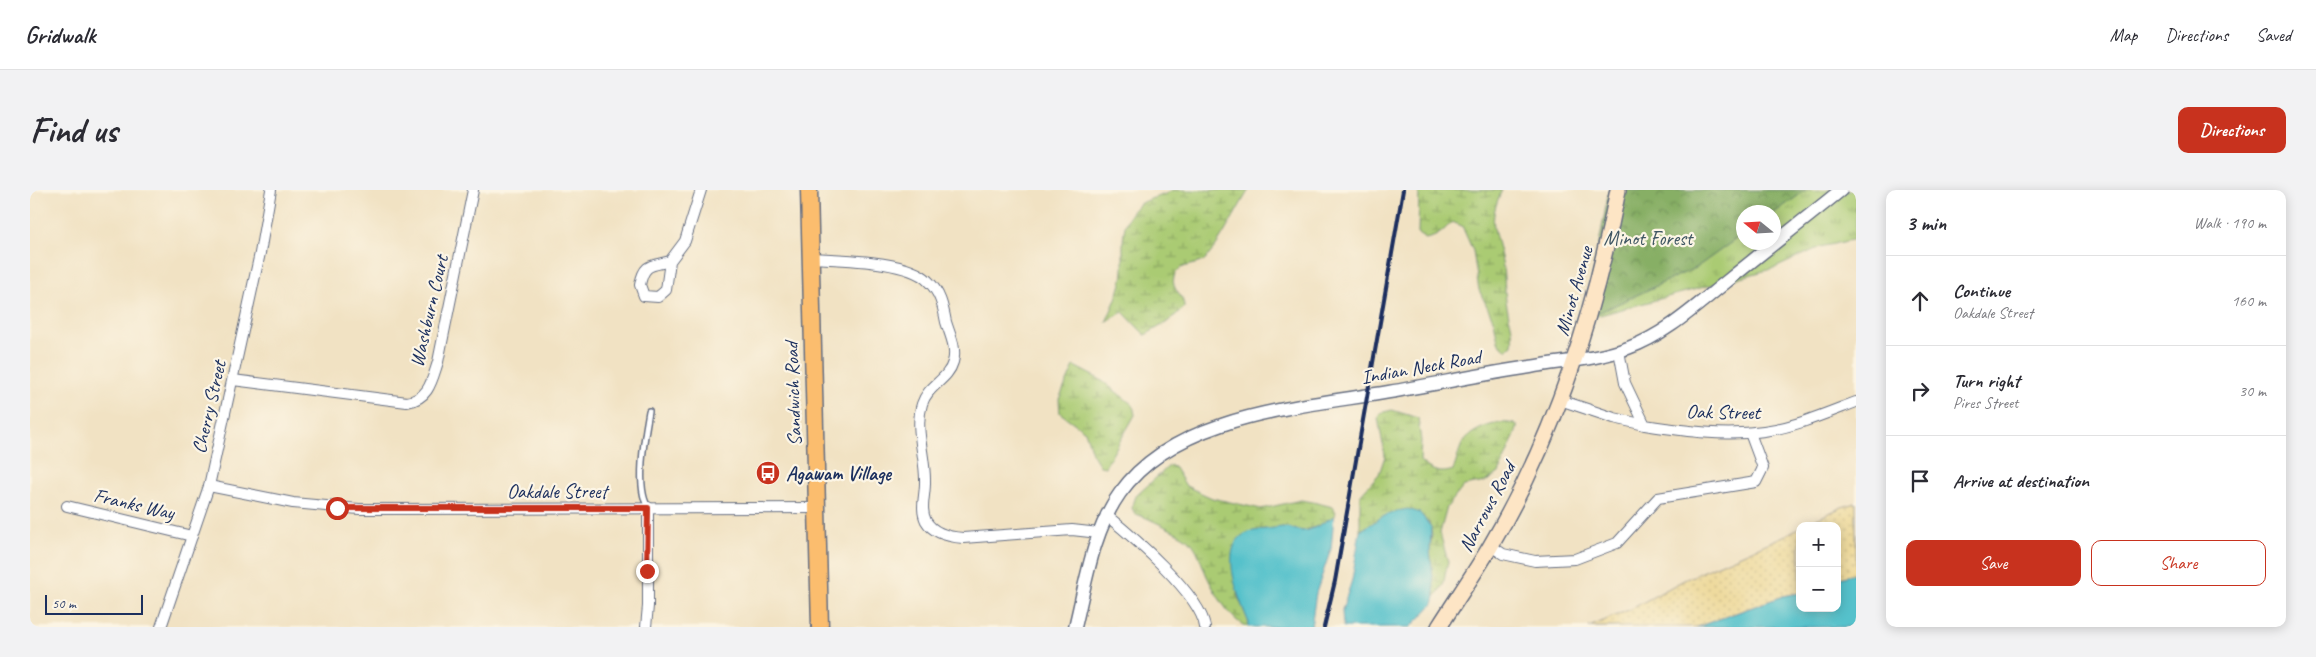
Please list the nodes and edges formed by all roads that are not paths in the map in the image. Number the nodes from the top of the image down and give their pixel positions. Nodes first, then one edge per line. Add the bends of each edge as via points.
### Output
1 (271, 190) edge
2 (474, 190) edge
3 (701, 190) edge
4 (809, 190) edge
5 (1618, 190) edge
6 (1841, 190) edge
7 (811, 258) junction
8 (670, 262) dead end
9 (1619, 351) junction
10 (1574, 361) junction
11 (233, 380) junction
12 (1560, 400) junction
13 (1856, 402) edge
14 (649, 411) dead end
15 (1645, 425) junction
16 (1750, 433) junction
17 (209, 486) junction
18 (67, 506) dead end
19 (648, 508) junction
20 (817, 508) junction
21 (1106, 515) junction
22 (1099, 533) junction
23 (192, 536) junction
24 (1491, 546) junction
25 (161, 627) edge
26 (646, 627) edge
27 (820, 627) edge
28 (1075, 627) edge
29 (1205, 627) edge
30 (1439, 627) edge

1 - 11 street, Cherry Street
2 - 11 street, Washburn Court via 438,362 423,396 407,402
3 - 8 street via 685,241
4 - 7 main road, Sandwich Road
5 - 10 main road, Minot Avenue via 1602,270
6 - 9 street, Indian Neck Road via 1687,313 1652,337
7 - 20 main road, Sandwich Road
7 - 22 street via 912,270 929,281 939,294 954,344 954,355 948,374 927,392 920,410 925,473 923,508 930,526 949,536 962,538 1072,530
9 - 10 street, Indian Neck Road
9 - 15 street via 1625,383
10 - 12 main road, Minot Avenue
10 - 21 street, Indian Neck Road via 1281,410 1231,423 1189,439 1154,458 1126,485
11 - 17 street, Cherry Street
12 - 15 street, Oak Street
12 - 24 main road, Narrows Road via 1533,465
13 - 16 street, Oak Street via 1784,427
14 - 19 lane via 642,480 643,500
15 - 16 street, Oak Street via 1700,432
16 - 24 street via 1763,468 1756,482 1658,498 1616,543 1575,559 1536,561 1503,554
17 - 19 street, Oakdale Street via 293,503 359,510
17 - 23 street, Cherry Street
18 - 23 street, Franks Way
19 - 20 street, Oakdale Street
19 - 26 street
20 - 27 main road, Sandwich Road
21 - 22 street, Indian Neck Road
21 - 29 street via 1188,594 1202,614
22 - 28 street, Indian Neck Road
23 - 25 street, Cherry Street
24 - 30 main road, Narrows Road

